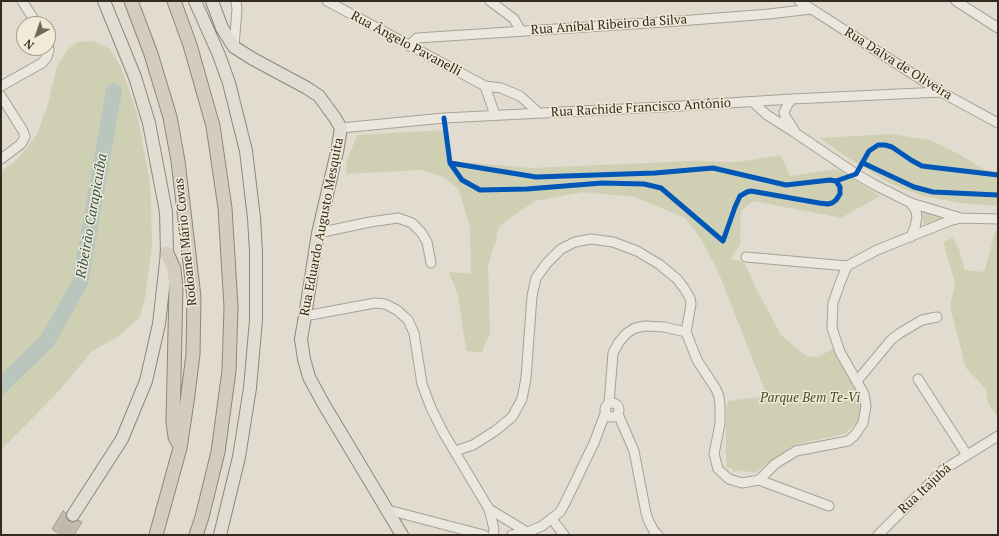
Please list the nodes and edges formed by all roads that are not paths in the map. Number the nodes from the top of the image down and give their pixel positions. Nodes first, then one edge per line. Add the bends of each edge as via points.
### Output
1 (22, 1) edge
2 (104, 1) edge
3 (131, 1) edge
4 (174, 1) edge
5 (195, 1) edge
6 (212, 1) edge
7 (236, 1) edge
8 (327, 1) edge
9 (490, 1) edge
10 (799, 1) edge
11 (956, 1) edge
12 (811, 9) junction
13 (32, 16) edge
14 (998, 28) edge
15 (521, 31) junction
16 (409, 46) junction
17 (234, 47) junction
18 (47, 56) edge
19 (1, 86) edge
20 (485, 86) junction
21 (941, 92) junction
22 (1, 96) edge
23 (792, 99) junction
24 (753, 102) junction
25 (539, 113) junction
26 (495, 115) junction
27 (998, 122) edge
28 (341, 128) junction
29 (794, 132) junction
30 (1, 159) edge
31 (911, 203) junction
32 (961, 218) junction
33 (998, 219) edge
34 (318, 233) junction
35 (911, 237) junction
36 (167, 253) junction
37 (746, 256) dead end
38 (432, 263) dead end
39 (847, 266) junction
40 (305, 316) junction
41 (937, 317) dead end
42 (686, 332) junction
43 (918, 379) dead end
44 (856, 381) junction
45 (607, 407) junction
46 (998, 436) edge
47 (180, 448) junction
48 (455, 451) junction
49 (966, 455) junction
50 (759, 480) junction
51 (829, 506) dead end
52 (490, 509) junction
53 (388, 510) junction
54 (73, 514) tunnel mouth
55 (552, 519) junction
56 (527, 532) junction
57 (156, 535) edge
58 (196, 535) edge
59 (220, 535) edge
60 (402, 535) edge
61 (484, 535) edge
62 (493, 535) edge
63 (512, 535) edge
64 (564, 535) edge
65 (658, 535) edge
66 (878, 535) edge

1 - 13 street
2 - 36 main road via 135,77 149,123 166,212
3 - 47 highway, Rodoanel Mário Covas via 151,54 170,117 178,161 193,290 193,354
4 - 58 highway via 190,45 213,126 225,208 231,307 229,371 218,452
5 - 59 main road via 229,83 246,151 256,252 256,320 250,388 239,457
6 - 17 main road, Rua Eduardo Augusto Mesquita via 222,28
7 - 17 street
8 - 16 street, Rua Ângelo Pavanelli
9 - 15 street via 514,19
10 - 12 street, Rua Dalva de Oliveira
11 - 14 street
12 - 15 street, Rua Aníbal Ribeiro da Silva
12 - 21 street, Rua Dalva de Oliveira
15 - 16 street, Rua Aníbal Ribeiro da Silva via 417,38
16 - 20 street, Rua Ângelo Pavanelli
17 - 28 main road, Rua Eduardo Augusto Mesquita via 319,96
18 - 19 street via 42,62
20 - 25 street, Rua Ângelo Pavanelli via 501,88 520,96
20 - 26 street
21 - 23 street, Rua Rachide Francisco Antônio
21 - 27 street, Rua Dalva de Oliveira
22 - 30 street via 25,137 21,144
23 - 24 street, Rua Rachide Francisco Antônio
23 - 29 street via 784,112
24 - 25 street, Rua Rachide Francisco Antônio
24 - 29 street via 767,115
25 - 26 street, Rua Rachide Francisco Antônio
26 - 28 street, Rua Rachide Francisco Antônio
28 - 34 main road, Rua Eduardo Augusto Mesquita
29 - 31 street via 862,178
31 - 32 street
31 - 35 street via 917,217
32 - 33 street
32 - 35 street
34 - 38 street via 398,218 412,223 421,232 427,242
34 - 40 main road, Rua Eduardo Augusto Mesquita
35 - 39 street via 877,250
36 - 47 highway via 174,269 176,287 173,422
36 - 54 main road via 159,324 146,381 122,439
37 - 39 street
39 - 44 street via 833,303 832,328 840,352
40 - 48 street via 375,303 385,304 397,310 408,320 414,333 422,384 434,414
40 - 53 main road, Rua Eduardo Augusto Mesquita via 301,340 310,377 322,403
41 - 44 street via 922,320 891,340
42 - 45 street via 645,326 627,333 613,353
42 - 48 street via 690,298 677,279 659,264 637,251 613,242 575,242 561,249 536,278 522,399 512,417 495,431 473,445
42 - 50 street via 697,360 719,397 720,424 714,454 718,468 729,479 742,483
43 - 49 street
44 - 50 street via 864,394 866,406 863,423 855,435 848,441 796,451 775,464
45 - 55 street via 594,443 565,503
45 - 65 street via 607,413 611,416 618,414 634,451 647,517
46 - 49 street, Rua Itajubá
47 - 57 highway, Rodoanel Mário Covas
48 - 52 street
49 - 66 street, Rua Itajubá via 943,470
50 - 51 street
52 - 56 street
52 - 62 street
53 - 60 main road, Rua Eduardo Augusto Mesquita
53 - 61 street
55 - 56 street
55 - 64 street
56 - 63 street

